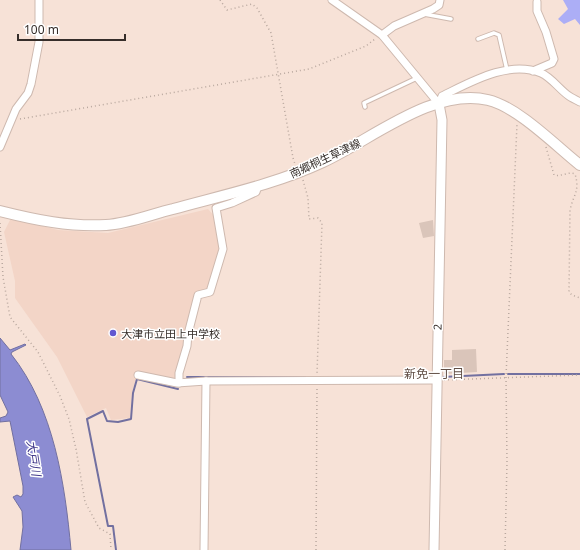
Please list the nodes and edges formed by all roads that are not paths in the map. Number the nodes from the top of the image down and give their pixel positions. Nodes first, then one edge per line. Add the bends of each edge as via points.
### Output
1 (39, 0) edge
2 (332, 0) edge
3 (440, 0) edge
4 (537, 2) dead end
5 (421, 14) junction
6 (451, 19) dead end
7 (382, 35) junction
8 (478, 39) dead end
9 (507, 70) junction
10 (534, 71) junction
11 (418, 77) junction
12 (580, 102) edge
13 (439, 104) junction
14 (365, 107) dead end
15 (0, 147) edge
16 (580, 165) edge
17 (258, 186) junction
18 (0, 211) edge
19 (138, 375) dead end
20 (436, 380) junction
21 (206, 381) junction
22 (179, 383) junction
23 (204, 550) edge
24 (434, 550) edge

1 - 15 street via 39,42 31,84 28,93 16,109
2 - 7 street
3 - 5 street via 439,5
4 - 10 street via 537,11 554,59 552,63
5 - 6 lane
5 - 7 street via 394,26
7 - 11 street
8 - 9 lane via 494,33 499,35
9 - 10 street
9 - 13 street via 476,79 442,96
10 - 12 street via 542,73
11 - 13 street
11 - 14 lane via 364,103
13 - 16 main road, 南郷桐生草津線 via 459,98 488,100 506,107
13 - 17 main road, 南郷桐生草津線 via 424,108 324,162
13 - 20 street, 2 via 442,120
17 - 18 main road, 南郷桐生草津線 via 108,225 55,224
17 - 22 street via 256,192 216,208 223,249 210,292 198,295 179,373
19 - 22 street
20 - 21 street
20 - 24 street, 2
21 - 22 street
21 - 23 street

